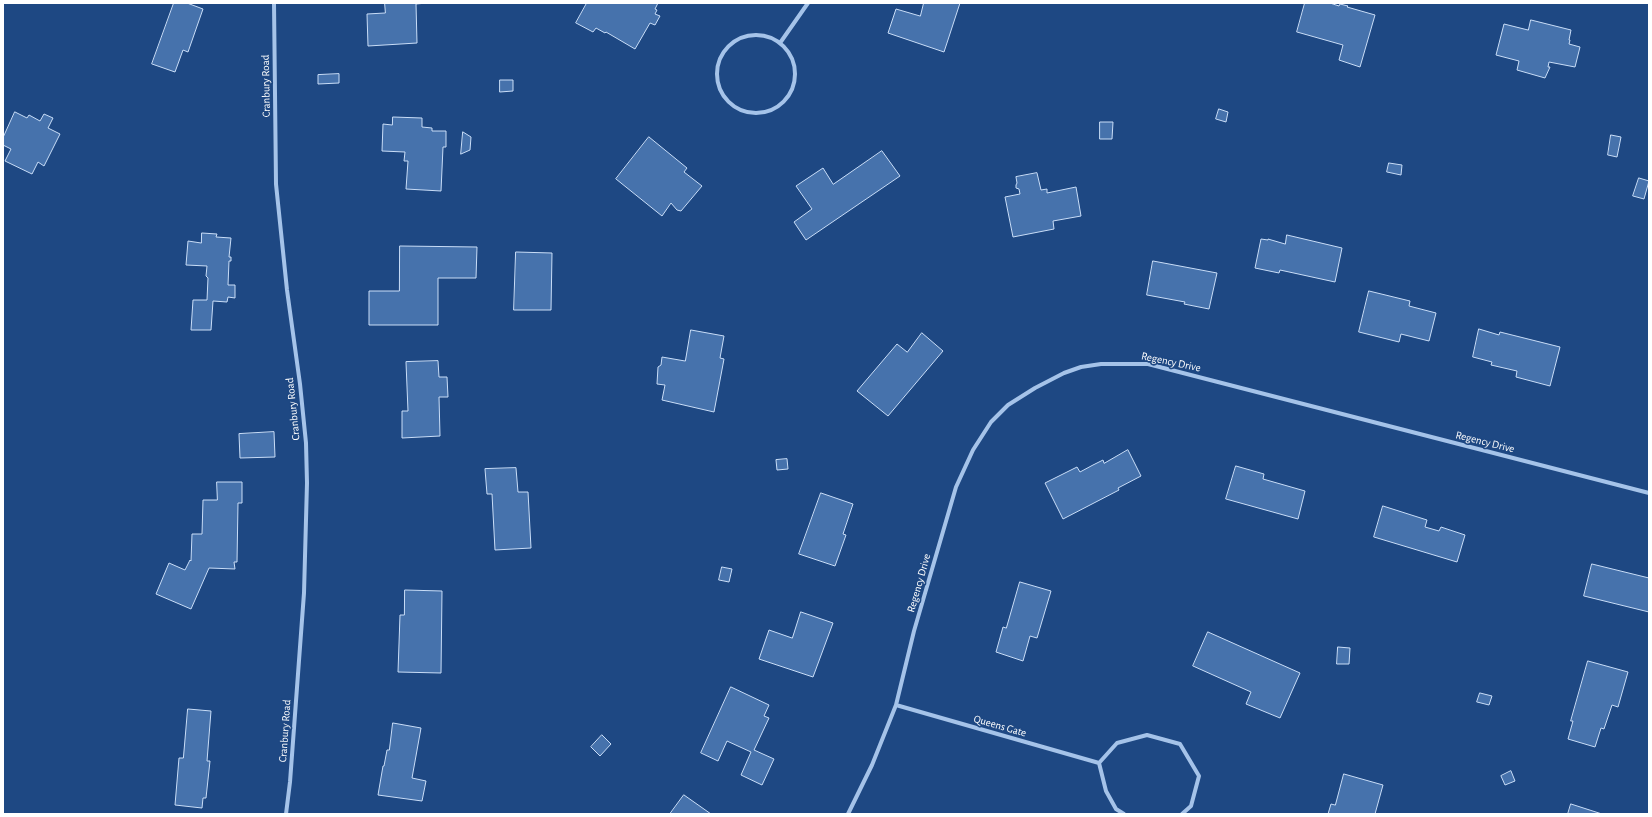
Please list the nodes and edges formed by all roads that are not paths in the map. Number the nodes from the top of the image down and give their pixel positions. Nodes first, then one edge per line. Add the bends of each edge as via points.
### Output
1 (274, 3) edge
2 (808, 3) edge
3 (780, 43) junction
4 (1649, 493) edge
5 (896, 705) junction
6 (1099, 763) junction
7 (286, 814) edge
8 (848, 814) edge
9 (1124, 814) edge
10 (1182, 814) edge

1 - 7 street, Cranbury Road via 276,184 300,384 307,483 304,593
2 - 3 street
3 - 3 street via 790,53 795,66 795,79 790,93 782,103 771,110 757,113 744,111 732,104 722,94 717,81 721,55 730,44 742,37 755,34 768,36
4 - 5 street, Regency Drive via 1148,364 1101,364 1081,367 1064,373 1008,405 991,422 973,450 956,487 914,631
5 - 6 street, Queens Gate
5 - 8 street, Regency Drive via 869,772
6 - 9 street via 1106,791 1116,809
6 - 10 street via 1117,743 1147,735 1180,744 1199,776 1191,806

